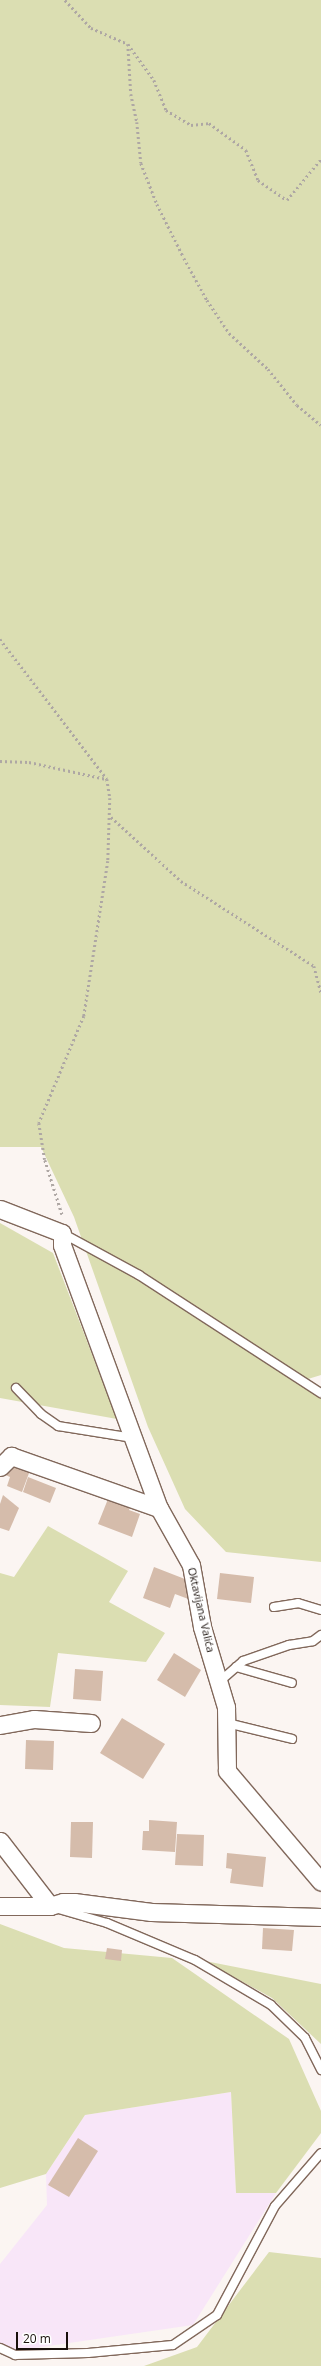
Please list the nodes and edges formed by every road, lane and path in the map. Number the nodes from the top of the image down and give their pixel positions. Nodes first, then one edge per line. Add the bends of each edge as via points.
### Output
1 (65, 0) edge
2 (128, 44) junction
3 (321, 159) edge
4 (321, 425) edge
5 (0, 639) edge
6 (0, 762) edge
7 (106, 779) junction
8 (111, 817) junction
9 (321, 993) edge
10 (0, 1209) edge
11 (62, 1233) junction
12 (16, 1388) dead end
13 (321, 1393) edge
14 (133, 1438) junction
15 (0, 1467) edge
16 (159, 1508) junction
17 (274, 1606) dead end
18 (321, 1610) edge
19 (321, 1635) edge
20 (236, 1667) junction
21 (219, 1682) junction
22 (292, 1683) dead end
23 (92, 1723) dead end
24 (227, 1723) junction
25 (0, 1725) edge
26 (292, 1739) dead end
27 (0, 1841) edge
28 (321, 1882) edge
29 (0, 1906) edge
30 (50, 1906) junction
31 (321, 1917) edge
32 (321, 2070) edge
33 (321, 2153) edge
34 (0, 2348) edge

1 - 2 path via 91,28
2 - 3 path via 154,80 166,110 191,125 209,123 246,150 258,180 287,200
2 - 4 path via 131,94 141,163 180,252 206,300 229,332 268,369 297,405
5 - 7 path
6 - 7 path via 29,762
7 - 8 path
8 - 9 path via 181,881 314,966
8 - 11 path via 108,861 84,1016 39,1123 46,1160 62,1211
10 - 11 street
11 - 13 lane via 139,1275
11 - 14 street, Oktavijana Valića via 62,1245
12 - 14 lane via 41,1414 58,1426
14 - 16 street, Oktavijana Valića
15 - 16 street via 12,1456
16 - 21 street, Oktavijana Valića via 191,1565 202,1627
17 - 18 lane via 298,1603
19 - 20 lane via 313,1640 263,1653 243,1661
20 - 21 lane
20 - 22 lane
21 - 24 street, Oktavijana Valića via 226,1707
23 - 25 street via 34,1719
24 - 26 lane
24 - 28 street, Oktavijana Valića via 228,1771
27 - 30 street
29 - 30 street
30 - 31 street via 74,1902 151,1912
30 - 32 lane via 108,1924 195,1960 271,2005 305,2038
33 - 34 lane via 275,2206 217,2315 173,2345 88,2353 15,2354

